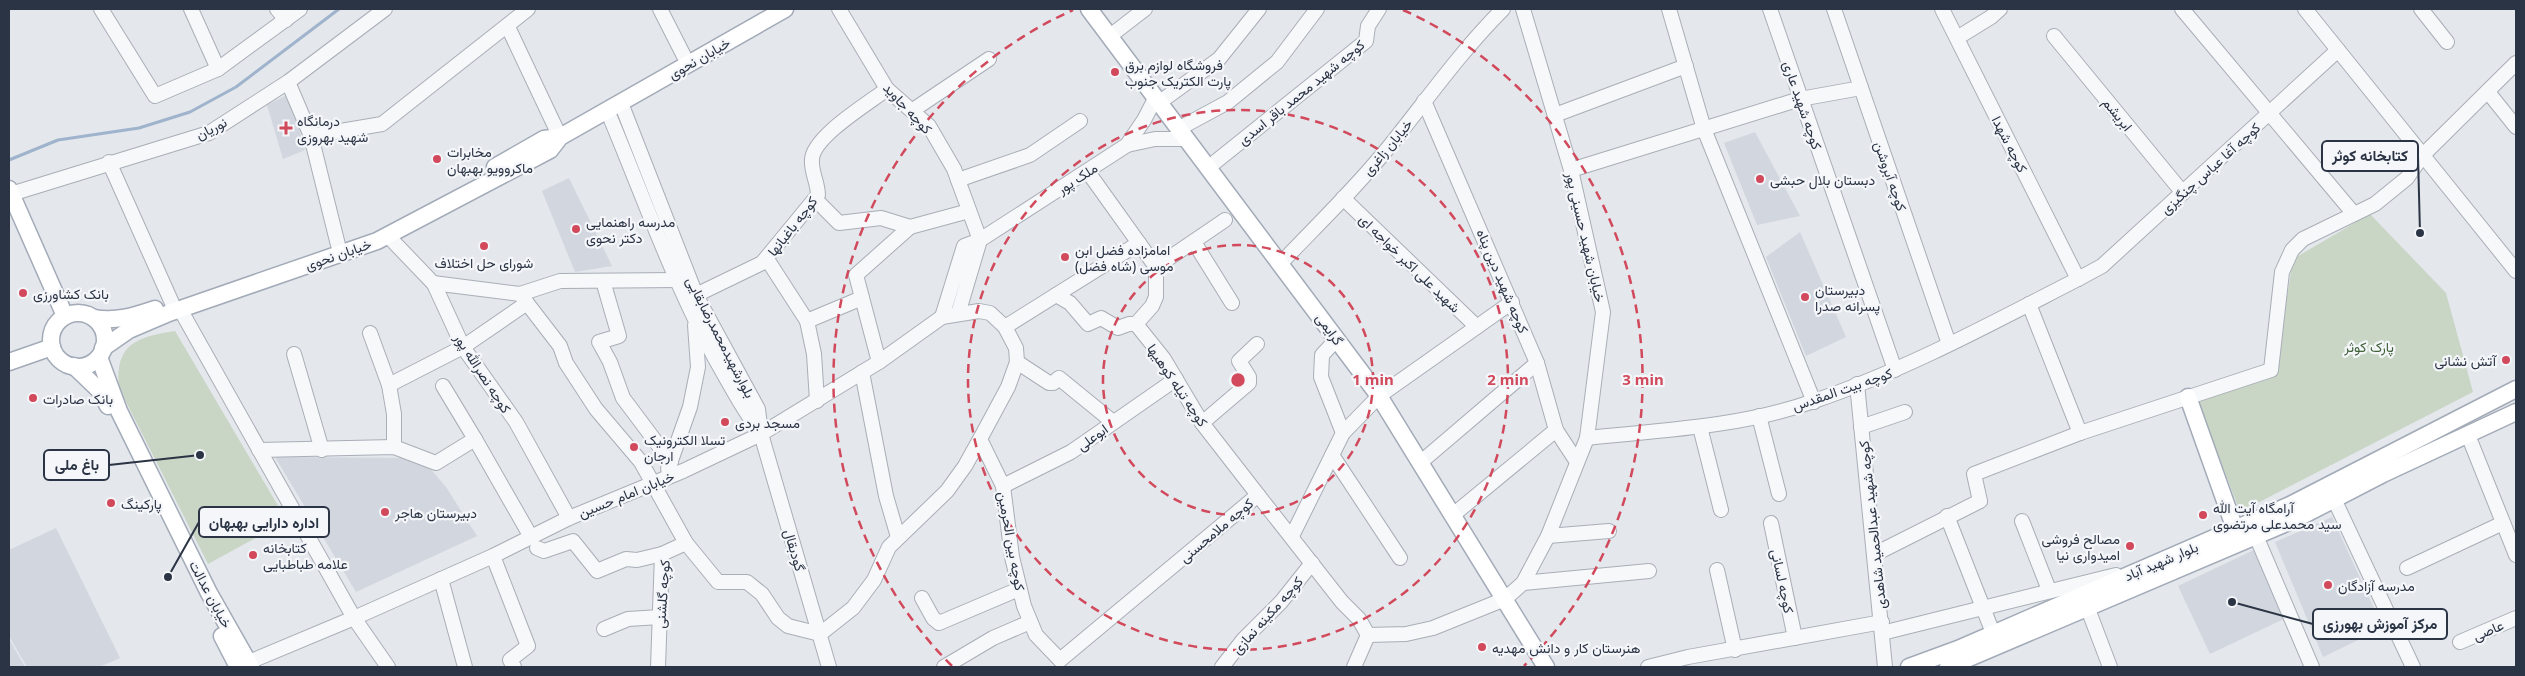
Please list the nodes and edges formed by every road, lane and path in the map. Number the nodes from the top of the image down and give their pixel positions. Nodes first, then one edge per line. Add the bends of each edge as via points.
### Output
1 (101, 9) edge
2 (191, 9) edge
3 (300, 9) edge
4 (385, 9) edge
5 (528, 9) edge
6 (660, 9) edge
7 (785, 9) edge
8 (839, 9) edge
9 (1089, 9) edge
10 (1145, 9) edge
11 (1259, 9) edge
12 (1317, 9) edge
13 (1379, 9) edge
14 (1497, 9) edge
15 (1503, 9) edge
16 (1523, 9) edge
17 (1670, 9) edge
18 (1770, 9) edge
19 (1834, 9) edge
20 (1942, 9) edge
21 (2000, 9) edge
22 (2182, 9) edge
23 (2305, 9) edge
24 (2421, 9) edge
25 (281, 14) edge
26 (1486, 26) junction
27 (508, 27) junction
28 (1110, 36) junction
29 (2054, 36) dead end
30 (1956, 38) junction
31 (2447, 42) dead end
32 (2338, 50) junction
33 (989, 59) dead end
34 (2516, 63) edge
35 (688, 64) junction
36 (1686, 66) junction
37 (218, 69) junction
38 (288, 82) junction
39 (1861, 88) junction
40 (887, 89) junction
41 (2488, 92) junction
42 (1158, 99) junction
43 (1800, 99) junction
44 (1424, 101) junction
45 (614, 106) junction
46 (913, 110) junction
47 (2270, 113) junction
48 (1555, 115) junction
49 (1080, 121) dead end
50 (2516, 126) edge
51 (1704, 129) junction
52 (1183, 134) junction
53 (311, 136) junction
54 (560, 137) junction
55 (1126, 145) junction
56 (2423, 155) junction
57 (109, 162) junction
58 (1209, 167) junction
59 (1571, 170) junction
60 (1088, 172) junction
61 (958, 180) junction
62 (10, 192) edge
63 (2183, 193) junction
64 (1343, 198) junction
65 (815, 199) junction
66 (969, 211) junction
67 (2354, 214) junction
68 (1225, 220) dead end
69 (910, 227) junction
70 (388, 236) junction
71 (980, 240) junction
72 (1194, 242) junction
73 (1139, 243) junction
74 (338, 245) junction
75 (767, 258) junction
76 (1281, 263) junction
77 (1156, 267) junction
78 (2516, 271) edge
79 (2078, 279) junction
80 (678, 280) junction
81 (603, 281) junction
82 (433, 283) junction
83 (696, 295) junction
84 (1056, 295) junction
85 (524, 298) junction
86 (862, 298) junction
87 (1512, 302) junction
88 (1232, 303) dead end
89 (2029, 304) junction
90 (176, 306) junction
91 (958, 314) junction
92 (65, 316) junction
93 (694, 317) junction
94 (942, 317) junction
95 (94, 318) junction
96 (807, 321) junction
97 (1136, 324) junction
98 (1005, 327) junction
99 (1477, 327) junction
100 (370, 333) dead end
101 (1337, 338) junction
102 (1257, 344) dead end
103 (1949, 344) junction
104 (52, 347) junction
105 (463, 347) junction
106 (101, 352) junction
107 (294, 354) dead end
108 (9, 362) edge
109 (879, 362) junction
110 (1018, 362) junction
111 (1537, 363) junction
112 (74, 366) junction
113 (1895, 370) junction
114 (862, 372) junction
115 (1176, 379) junction
116 (1856, 384) junction
117 (389, 385) junction
118 (443, 386) dead end
119 (2516, 389) edge
120 (1379, 396) junction
121 (2188, 397) junction
122 (817, 400) junction
123 (1814, 402) junction
124 (1905, 412) dead end
125 (2516, 412) edge
126 (1758, 416) junction
127 (1113, 422) junction
128 (1202, 423) junction
129 (1700, 426) junction
130 (1861, 427) junction
131 (1556, 430) junction
132 (1343, 433) junction
133 (2080, 433) junction
134 (761, 434) junction
135 (2468, 435) junction
136 (1587, 438) junction
137 (475, 439) junction
138 (980, 439) junction
139 (394, 447) junction
140 (259, 450) junction
141 (322, 450) junction
142 (1332, 455) junction
143 (671, 462) junction
144 (1421, 462) junction
145 (1577, 462) junction
146 (659, 480) junction
147 (1003, 486) junction
148 (1779, 494) dead end
149 (1258, 495) junction
150 (2334, 499) junction
151 (1721, 510) dead end
152 (1453, 515) junction
153 (1947, 516) junction
154 (569, 518) junction
155 (2022, 521) dead end
156 (1771, 523) dead end
157 (2503, 523) junction
158 (2235, 529) junction
159 (1609, 531) dead end
160 (1292, 536) junction
161 (1548, 536) junction
162 (2256, 536) junction
163 (898, 537) junction
164 (534, 542) junction
165 (686, 543) junction
166 (662, 554) junction
167 (1875, 554) junction
168 (2516, 555) edge
169 (493, 556) junction
170 (1400, 558) dead end
171 (1312, 563) junction
172 (2407, 568) dead end
173 (1717, 570) dead end
174 (2139, 570) junction
175 (1649, 571) dead end
176 (440, 580) junction
177 (1524, 583) junction
178 (1019, 589) junction
179 (2049, 590) junction
180 (922, 598) dead end
181 (1505, 599) junction
182 (1984, 609) junction
183 (2088, 609) junction
184 (660, 617) junction
185 (354, 618) junction
186 (2516, 618) edge
187 (1030, 622) junction
188 (1882, 627) junction
189 (604, 629) dead end
190 (820, 634) junction
191 (1993, 634) junction
192 (1368, 636) junction
193 (1795, 638) junction
194 (2460, 642) dead end
195 (1735, 650) junction
196 (1061, 664) edge
197 (242, 666) edge
198 (388, 667) edge
199 (465, 667) edge
200 (514, 667) edge
201 (658, 667) edge
202 (829, 667) edge
203 (944, 667) edge
204 (1222, 667) edge
205 (1354, 667) edge
206 (1546, 667) edge
207 (1648, 667) edge
208 (1885, 667) edge
209 (1909, 667) edge
210 (1948, 667) edge
211 (2110, 667) edge
212 (2312, 667) edge
213 (2413, 667) edge

1 - 37 street via 155,96
2 - 37 street
3 - 25 street
4 - 38 street, نوریان
5 - 27 street
6 - 35 street
7 - 35 main road, خیابان نحوی
8 - 40 street, کوچه جاوید
9 - 28 main road, گرایمی
10 - 28 street
11 - 42 street via 1219,59
12 - 52 street via 1277,62
13 - 58 street, کوچه شهید محمد باقر اسدی via 1368,26 1366,40
14 - 26 street
15 - 26 street
16 - 48 street, خیابان شهید حسینی پور
17 - 36 street
18 - 43 street, کوچه شهید عاری
19 - 39 street, کوچه آبروشن
20 - 30 street, کوچه شهدا
21 - 30 street
22 - 47 street
23 - 32 street
24 - 31 street
25 - 37 street
26 - 44 street, خیابان زاغری
27 - 53 street via 382,124
27 - 54 street
28 - 42 main road, گرایمی
29 - 63 street, ابریشم
30 - 79 street, کوچه شهدا
32 - 47 street, کوچه آغا عباس چنگیزی
32 - 56 street
33 - 46 street
34 - 41 street
35 - 45 main road, خیابان نحوی
36 - 48 street
36 - 51 street
38 - 53 street
38 - 57 street, نوریان via 209,133
39 - 43 street
39 - 103 street, کوچه آبروشن
40 - 46 street, کوچه جاوید
40 - 65 street, کوچه باغبانها via 824,137 815,148 811,158 818,189
41 - 50 street
41 - 56 street
42 - 52 main road, گرایمی
42 - 55 street, ملک پور
43 - 51 street
43 - 113 street, کوچه شهید عاری
44 - 64 street, خیابان زاغری
44 - 87 street, کوچه شهید دین پناه
45 - 54 main road, خیابان نحوی
45 - 80 street, بلوارشهیدمحمدرضابقایی
45 - 83 street, بلوارشهیدمحمدرضابقایی
46 - 61 street, کوچه جاوید via 929,126
47 - 63 street, کوچه آغا عباس چنگیزی
47 - 67 street
48 - 59 street, خیابان شهید حسینی پور
49 - 61 street via 1030,155
51 - 59 street
51 - 123 street
52 - 55 street
52 - 58 main road, گرایمی
53 - 74 street
54 - 70 main road, خیابان نحوی via 550,150
54 - 74 main road, خیابان نحوی via 544,139 388,226
55 - 60 street, ملک پور
56 - 67 street via 2401,183 2375,204
56 - 78 street
57 - 62 street, نوریان
57 - 90 street
58 - 76 main road, گرایمی
59 - 136 street, خیابان شهید حسینی پور via 1603,312
60 - 71 street, ملک پور
60 - 73 street
61 - 66 street, کوچه جاوید
62 - 92 main road
63 - 79 street, کوچه آغا عباس چنگیزی via 2102,266
64 - 76 street, خیابان زاغری
64 - 99 street, شهید علی اکبر خواجه ای
65 - 69 street via 839,223 881,218
65 - 75 street, کوچه باغبانها
66 - 69 street
66 - 71 street, کوچه جاوید
67 - 121 street via 2303,239 2292,250 2282,272 2271,370
68 - 72 street
69 - 86 street via 856,276
70 - 82 street, کوچه نصرالله پور
70 - 90 main road, خیابان نحوی
71 - 91 street
71 - 94 street, ملک پور via 964,246
72 - 77 street
72 - 88 street
73 - 77 street
73 - 84 street
74 - 90 main road, خیابان نحوی
75 - 83 street, کوچه باغبانها
75 - 96 street
76 - 101 main road, گرایمی
77 - 97 street via 1156,297
79 - 89 street, کوچه بیت المقدس
80 - 81 street
80 - 93 street, بلوارشهیدمحمدرضابقایی
81 - 85 street via 560,281
81 - 143 street via 619,336 599,342 623,398
82 - 85 street
82 - 105 street, کوچه نصرالله پور
83 - 134 street, بلوارشهیدمحمدرضابقایی via 758,409
84 - 97 street via 1070,303 1088,324 1101,318 1118,328
84 - 98 street
85 - 105 street
85 - 146 street via 560,346 566,363 596,409
86 - 96 street
86 - 109 street
87 - 99 street
87 - 111 street, کوچه شهید دین پناه
89 - 103 street, کوچه بیت المقدس
89 - 133 street
90 - 95 main road, خیابان نحوی via 108,321
90 - 106 main road, خیابان نحوی via 129,330
90 - 140 street
91 - 94 street, خیابان امام حسین
91 - 98 street, خیابان امام حسین via 990,313
92 - 95 main road via 80,313
92 - 104 main road via 53,330
93 - 134 street, بلوارشهیدمحمدرضابقایی
93 - 143 street via 698,367 690,407
94 - 109 street, خیابان امام حسین
95 - 106 main road via 102,328
96 - 122 street via 814,354
97 - 115 street, کوچه تیله کوهیها
98 - 110 street via 1016,348
99 - 120 street
100 - 117 street
101 - 120 main road, گرایمی
101 - 132 street via 1322,355 1321,377
102 - 128 street via 1239,360 1249,382
103 - 113 street, کوچه بیت المقدس
104 - 108 main road
104 - 112 main road via 60,360
105 - 117 street
105 - 154 street, کوچه نصرالله پور via 516,422
106 - 112 main road via 88,364
106 - 197 main road, خیابان عدالت via 119,411
107 - 141 street
109 - 114 street, خیابان امام حسین
110 - 127 street via 1049,383 1059,378 1063,380
110 - 138 street
111 - 131 street, کوچه شهید دین پناه
111 - 144 street
112 - 197 main road, خیابان عدالت via 100,391
113 - 116 street, کوچه بیت المقدس
114 - 122 street, خیابان امام حسین
114 - 163 street via 886,496
115 - 127 street, ابوعلی
115 - 128 street, کوچه تیله کوهیها
116 - 123 street, کوچه بیت المقدس
116 - 130 street, کوچه شهید عبدالحمید شاهدی
117 - 139 street via 394,414
118 - 137 street
119 - 158 main road, بلوار شهید آباد via 2290,505
120 - 132 street
120 - 144 main road, گرایمی
121 - 133 street
121 - 158 main road
122 - 134 street, خیابان امام حسین
123 - 126 street, کوچه بیت المقدس
124 - 130 street
125 - 135 main road, بلوار شهید آباد
126 - 129 street, کوچه بیت المقدس
126 - 148 street
127 - 147 street, ابوعلی via 1071,452
128 - 149 street, کوچه تیله کوهیها
129 - 136 street, کوچه بیت المقدس
129 - 151 street
130 - 167 street, کوچه شهید عبدالحمید شاهدی
131 - 145 street, کوچه شهید دین پناه
131 - 152 street
132 - 142 street
133 - 153 street via 1974,474 1980,501
134 - 146 street, خیابان امام حسین
134 - 190 street, گودبقال
135 - 150 main road, بلوار شهید آباد
135 - 157 street
136 - 145 street, خیابان شهید حسینی پور
137 - 139 street via 436,463
137 - 164 street
138 - 147 street, کوچه بین الحرمین
138 - 163 street via 966,466 947,491
139 - 141 street
140 - 141 street
140 - 185 street
142 - 160 street
142 - 170 street
143 - 146 street
144 - 152 main road, گرایمی
145 - 161 street, خیابان شهید حسینی پور
146 - 154 street, خیابان امام حسین
146 - 165 street
147 - 178 street, کوچه بین الحرمین
149 - 160 street, کوچه ملامحسنی
149 - 196 street, کوچه ملامحسنی
150 - 162 main road, بلوار شهید آباد
150 - 213 street
152 - 181 main road, گرایمی
153 - 167 street
153 - 182 street
154 - 164 street, خیابان امام حسین
155 - 179 street
156 - 193 street, کوچه لسانی
157 - 168 street
157 - 172 street
158 - 174 main road, بلوار شهید آباد
159 - 161 street
160 - 171 street, کوچه ملامحسنی
161 - 177 street, خیابان شهید حسینی پور
162 - 183 main road, بلوار شهید آباد
162 - 212 street
163 - 190 street via 889,547 874,580 853,608
164 - 166 street via 544,552 573,541 597,571 626,559 637,560
164 - 169 street, خیابان امام حسین
165 - 166 street, کوچه گلشنی
165 - 190 street via 718,582 747,582 762,594 778,618 788,626
166 - 184 street, کوچه گلشنی
167 - 188 street, کوچه شهید عبدالحمید شاهدی
169 - 176 street, خیابان امام حسین
169 - 200 street via 528,646 510,660
171 - 192 street, کوچه ملامحسنی via 1342,602 1360,619
171 - 204 street, کوچه مکینه نمازی
173 - 195 street
174 - 179 street
174 - 191 main road, بلوار شهید آباد
175 - 177 street
176 - 185 street, خیابان امام حسین
176 - 199 street
177 - 181 street, خیابان شهید حسینی پور
178 - 180 street via 939,623
178 - 187 street, کوچه بین الحرمین
179 - 182 street
181 - 192 street, خیابان شهید حسینی پور via 1433,628 1406,634
181 - 206 main road, گرایمی
182 - 188 street
182 - 191 street
183 - 210 main road, بلوار شهید آباد
183 - 211 street
184 - 189 street via 628,620
184 - 201 street, کوچه گلشنی
185 - 197 street, خیابان امام حسین
185 - 198 street
186 - 194 street, عاصی
187 - 196 street, کوچه بین الحرمین via 1036,636
187 - 203 street via 993,638
188 - 193 street
188 - 208 street, کوچه شهید عبدالحمید شاهدی
190 - 202 street, گودبقال
191 - 209 main road, بلوار شهید آباد
192 - 205 street
193 - 195 street
195 - 207 street

